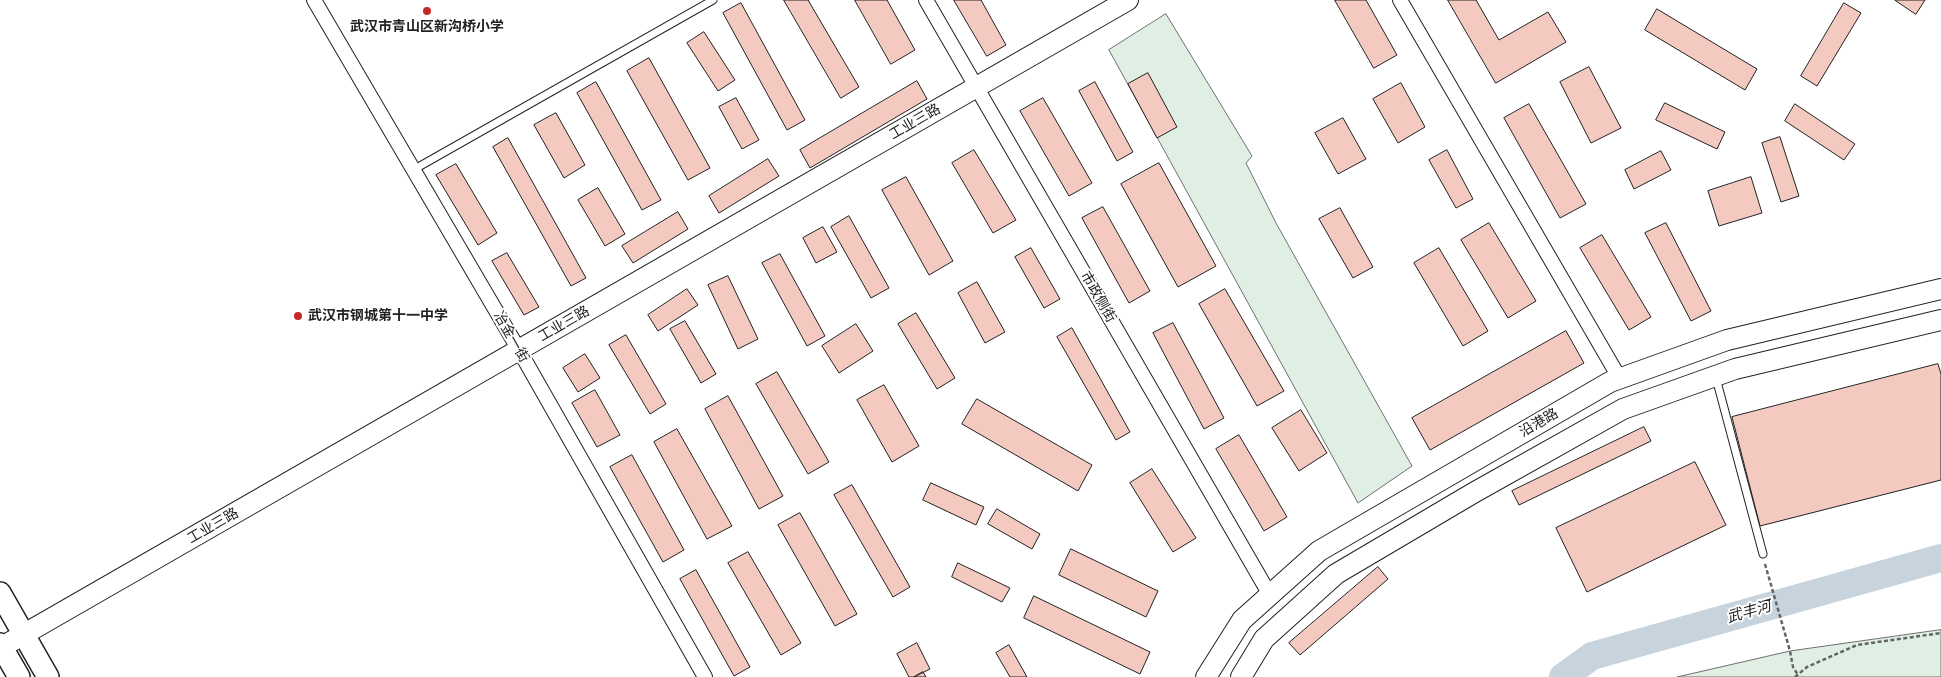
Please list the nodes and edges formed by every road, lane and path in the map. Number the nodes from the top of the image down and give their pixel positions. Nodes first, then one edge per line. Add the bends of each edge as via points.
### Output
1 (314, 0) edge
2 (713, 0) edge
3 (926, 0) edge
4 (1128, 0) edge
5 (1400, 0) edge
6 (976, 87) junction
7 (413, 170) junction
8 (1941, 289) edge
9 (1941, 320) edge
10 (519, 350) junction
11 (1715, 376) junction
12 (1620, 379) junction
13 (1763, 554) dead end
14 (1765, 566) dead end
15 (0, 593) edge
16 (1270, 595) junction
17 (1941, 633) edge
18 (24, 635) junction
19 (1, 646) edge
20 (1796, 676) edge
21 (19, 677) edge
22 (48, 677) edge
23 (705, 677) edge
24 (1206, 677) edge
25 (1241, 677) edge

1 - 7 street, 冶金一街
2 - 7 lane
3 - 6 street, 市政侧街
4 - 6 main road, 工业三路
5 - 12 street
6 - 10 main road, 工业三路
6 - 16 street, 市政侧街
7 - 10 street, 冶金一街
8 - 12 main road, 沿港路 via 1727,340
9 - 11 main road, 沿港路 via 1735,368
10 - 18 main road, 工业三路
10 - 23 street, 冶金一街
11 - 13 lane
11 - 25 main road, 沿港路 via 1623,409 1336,574 1264,639
12 - 16 main road, 沿港路 via 1319,551
14 - 20 path
15 - 18 main road
16 - 24 main road, 沿港路 via 1242,620
17 - 20 path via 1857,645 1807,667
18 - 19 main road, 工业三路
18 - 22 main road
19 - 21 main road

